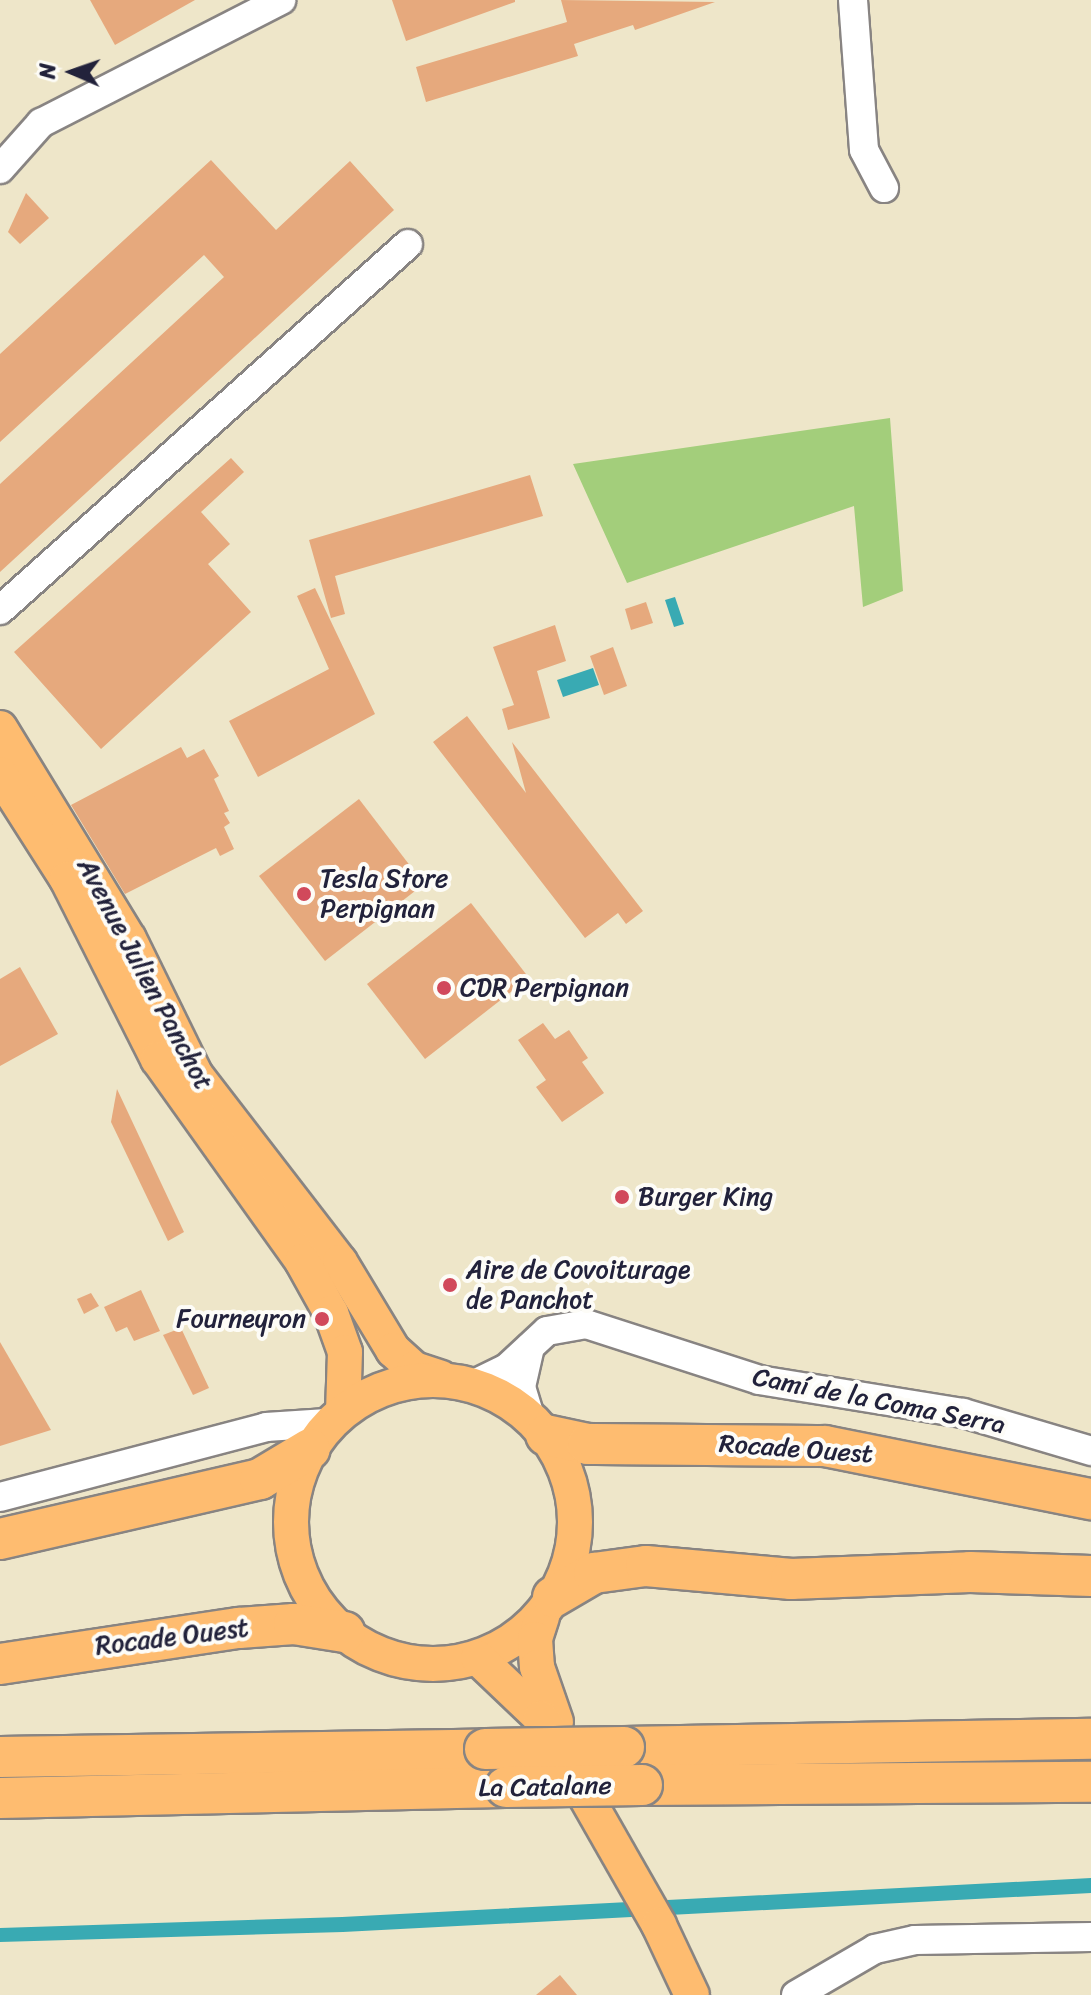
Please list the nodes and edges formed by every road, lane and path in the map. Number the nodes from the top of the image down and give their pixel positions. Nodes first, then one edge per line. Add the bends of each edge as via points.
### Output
1 (281, 0) edge
2 (853, 0) edge
3 (0, 169) edge
4 (884, 188) dead end
5 (408, 244) dead end
6 (0, 610) edge
7 (0, 728) edge
8 (0, 774) edge
9 (532, 1342) junction
10 (464, 1384) junction
11 (316, 1427) junction
12 (539, 1427) junction
13 (1091, 1451) edge
14 (0, 1497) edge
15 (1091, 1499) edge
16 (0, 1539) edge
17 (1091, 1576) edge
18 (547, 1607) junction
19 (344, 1632) junction
20 (478, 1658) junction
21 (0, 1664) edge
22 (1091, 1739) edge
23 (0, 1757) edge
24 (1091, 1782) edge
25 (0, 1798) edge
26 (630, 1873) junction
27 (659, 1925) junction
28 (1091, 1937) edge
29 (692, 1995) edge
30 (710, 1995) edge
31 (795, 1995) edge

1 - 3 street via 41,123
2 - 4 street via 864,150
5 - 6 street
7 - 10 main road, Avenue Julien Panchot via 129,939 195,1074 340,1262 393,1350 414,1369
8 - 11 main road, Avenue Julien Panchot via 67,879 158,1059 302,1261 331,1313 345,1352
9 - 10 street via 507,1368
9 - 12 street via 521,1369
9 - 13 street, Camí de la Coma Serra via 551,1329 586,1324 795,1389 963,1413
10 - 11 main road via 409,1382 374,1393
10 - 12 main road
11 - 14 street
11 - 16 highway via 260,1479
11 - 19 main road via 291,1503 296,1561 315,1600
12 - 15 highway, Rocade Ouest via 588,1444 825,1446
12 - 18 main road via 564,1466 574,1504 572,1555
17 - 18 highway via 970,1572 805,1579 646,1566 594,1573
18 - 20 main road
18 - 26 main road via 535,1639 543,1692
19 - 20 main road via 373,1650 406,1660 441,1664
19 - 21 highway, Rocade Ouest via 294,1624 239,1628
20 - 26 main road via 541,1718
22 - 23 highway, La Catalane, bridge
24 - 25 highway, La Catalane, bridge
26 - 27 main road
27 - 29 main road
27 - 30 main road
28 - 31 street via 915,1940 875,1949

